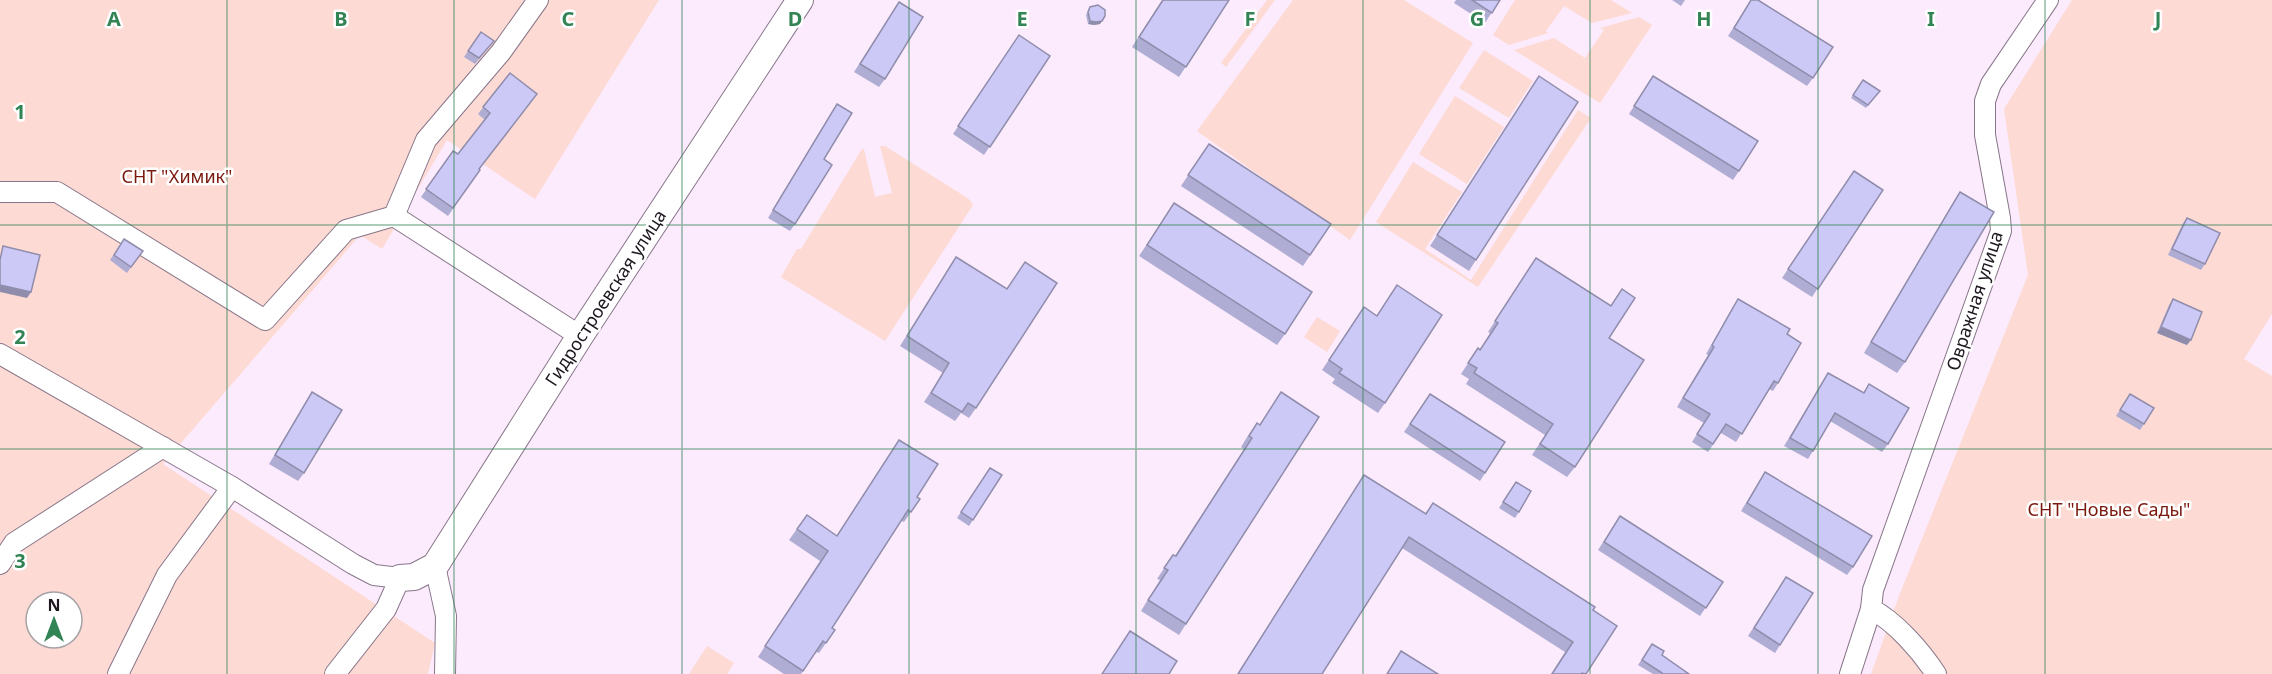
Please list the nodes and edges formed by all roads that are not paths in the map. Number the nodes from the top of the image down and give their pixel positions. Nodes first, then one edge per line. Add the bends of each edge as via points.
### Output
1 (538, 0) edge
2 (800, 0) edge
3 (2048, 0) edge
4 (0, 192) edge
5 (394, 216) junction
6 (580, 336) junction
7 (0, 354) edge
8 (163, 447) junction
9 (232, 487) junction
10 (0, 564) edge
11 (435, 566) junction
12 (400, 578) junction
13 (1871, 609) junction
14 (118, 674) edge
15 (335, 674) edge
16 (445, 674) edge
17 (1850, 674) edge
18 (1936, 674) edge

1 - 5 street via 501,52 426,140
2 - 6 street, Гидростроевская улица
3 - 13 street, Овражная улица via 1991,84 1985,101 1985,135 2001,231 1873,590
4 - 5 street via 57,192 265,320 346,230
5 - 6 street
6 - 11 street, Гидростроевская улица
7 - 8 street
8 - 9 street
8 - 10 street via 14,543
9 - 12 street via 353,564 374,575
9 - 14 street via 167,575
11 - 12 street via 414,577
11 - 16 street via 446,616
12 - 15 street via 386,609
13 - 17 street, Овражная улица
13 - 18 street via 1886,616

